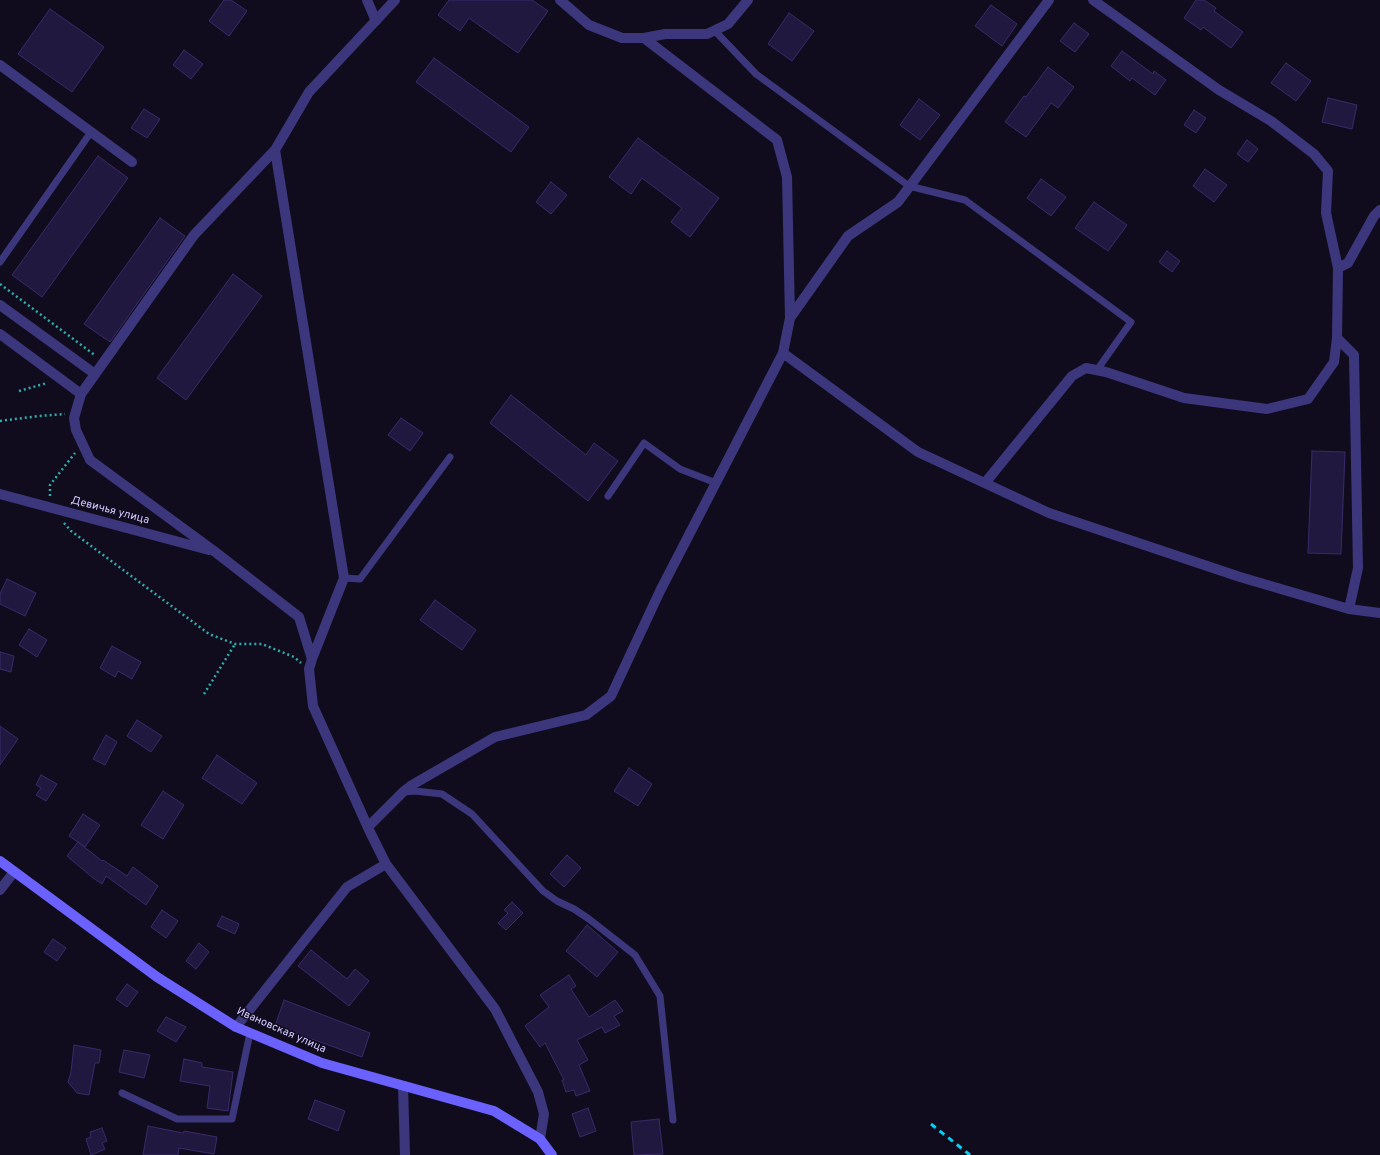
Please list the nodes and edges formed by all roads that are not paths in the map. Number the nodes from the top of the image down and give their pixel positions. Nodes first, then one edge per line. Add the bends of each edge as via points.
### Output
1 (367, 0) edge
2 (395, 0) edge
3 (560, 0) edge
4 (748, 0) edge
5 (1049, 0) edge
6 (1093, 0) edge
7 (376, 21) junction
8 (714, 30) junction
9 (644, 38) junction
10 (0, 65) edge
11 (91, 132) junction
12 (275, 150) junction
13 (132, 162) dead end
14 (909, 186) junction
15 (1380, 210) edge
16 (0, 262) edge
17 (1338, 268) junction
18 (0, 305) edge
19 (790, 318) junction
20 (0, 334) edge
21 (1337, 338) junction
22 (783, 353) junction
23 (1097, 370) junction
24 (95, 374) junction
25 (81, 394) junction
26 (450, 457) dead end
27 (716, 483) junction
28 (985, 483) junction
29 (0, 494) edge
30 (608, 496) dead end
31 (214, 551) junction
32 (344, 578) junction
33 (1349, 609) junction
34 (1380, 613) edge
35 (312, 659) junction
36 (403, 792) junction
37 (368, 827) junction
38 (0, 861) edge
39 (386, 864) junction
40 (14, 872) junction
41 (0, 890) edge
42 (236, 1027) junction
43 (250, 1033) junction
44 (403, 1086) junction
45 (122, 1093) dead end
46 (674, 1120) dead end
47 (540, 1139) junction
48 (406, 1155) edge
49 (552, 1155) edge

1 - 7 street
2 - 7 street
3 - 9 street via 589,25 622,38
4 - 8 street via 728,24
5 - 14 street
6 - 17 street via 1219,90 1271,121 1314,154 1328,171 1326,213
7 - 12 street via 309,92
8 - 9 street via 707,34 665,34
8 - 14 lane via 756,74
9 - 19 street via 777,140 787,177
10 - 11 street
11 - 13 street
11 - 16 lane
12 - 24 street via 194,235
12 - 32 street
14 - 19 street via 898,202 848,236
14 - 23 lane via 965,200 1131,322
15 - 17 street via 1374,216 1348,263
17 - 21 street
18 - 24 street
19 - 22 street
20 - 25 street
21 - 23 street via 1334,362 1308,399 1267,409 1184,398
21 - 33 street via 1354,355 1358,568
22 - 27 street
22 - 28 street via 918,452
23 - 28 street via 1086,368 1072,376
24 - 25 street
25 - 31 street via 74,418 76,430 90,460
26 - 32 lane via 360,579
27 - 30 lane via 680,468 644,443
27 - 36 street via 660,591 610,696 586,715 495,737
28 - 33 street via 1049,513 1240,577
29 - 31 street, Девичья улица
31 - 35 street via 299,617
32 - 35 street
33 - 34 street
35 - 37 street via 309,669 313,706
36 - 37 street
36 - 46 lane via 442,794 472,814 544,891 589,919 635,955 660,996
37 - 39 street
38 - 40 main road, Ивановская улица
39 - 42 street via 346,887
39 - 47 street via 495,1009 538,1092 544,1114
40 - 41 street
40 - 42 main road, Ивановская улица via 157,977
42 - 43 main road, Ивановская улица
43 - 44 main road, Ивановская улица via 322,1063
43 - 45 lane via 232,1119 177,1119
44 - 47 main road, Ивановская улица via 494,1111
44 - 48 street
47 - 49 main road

